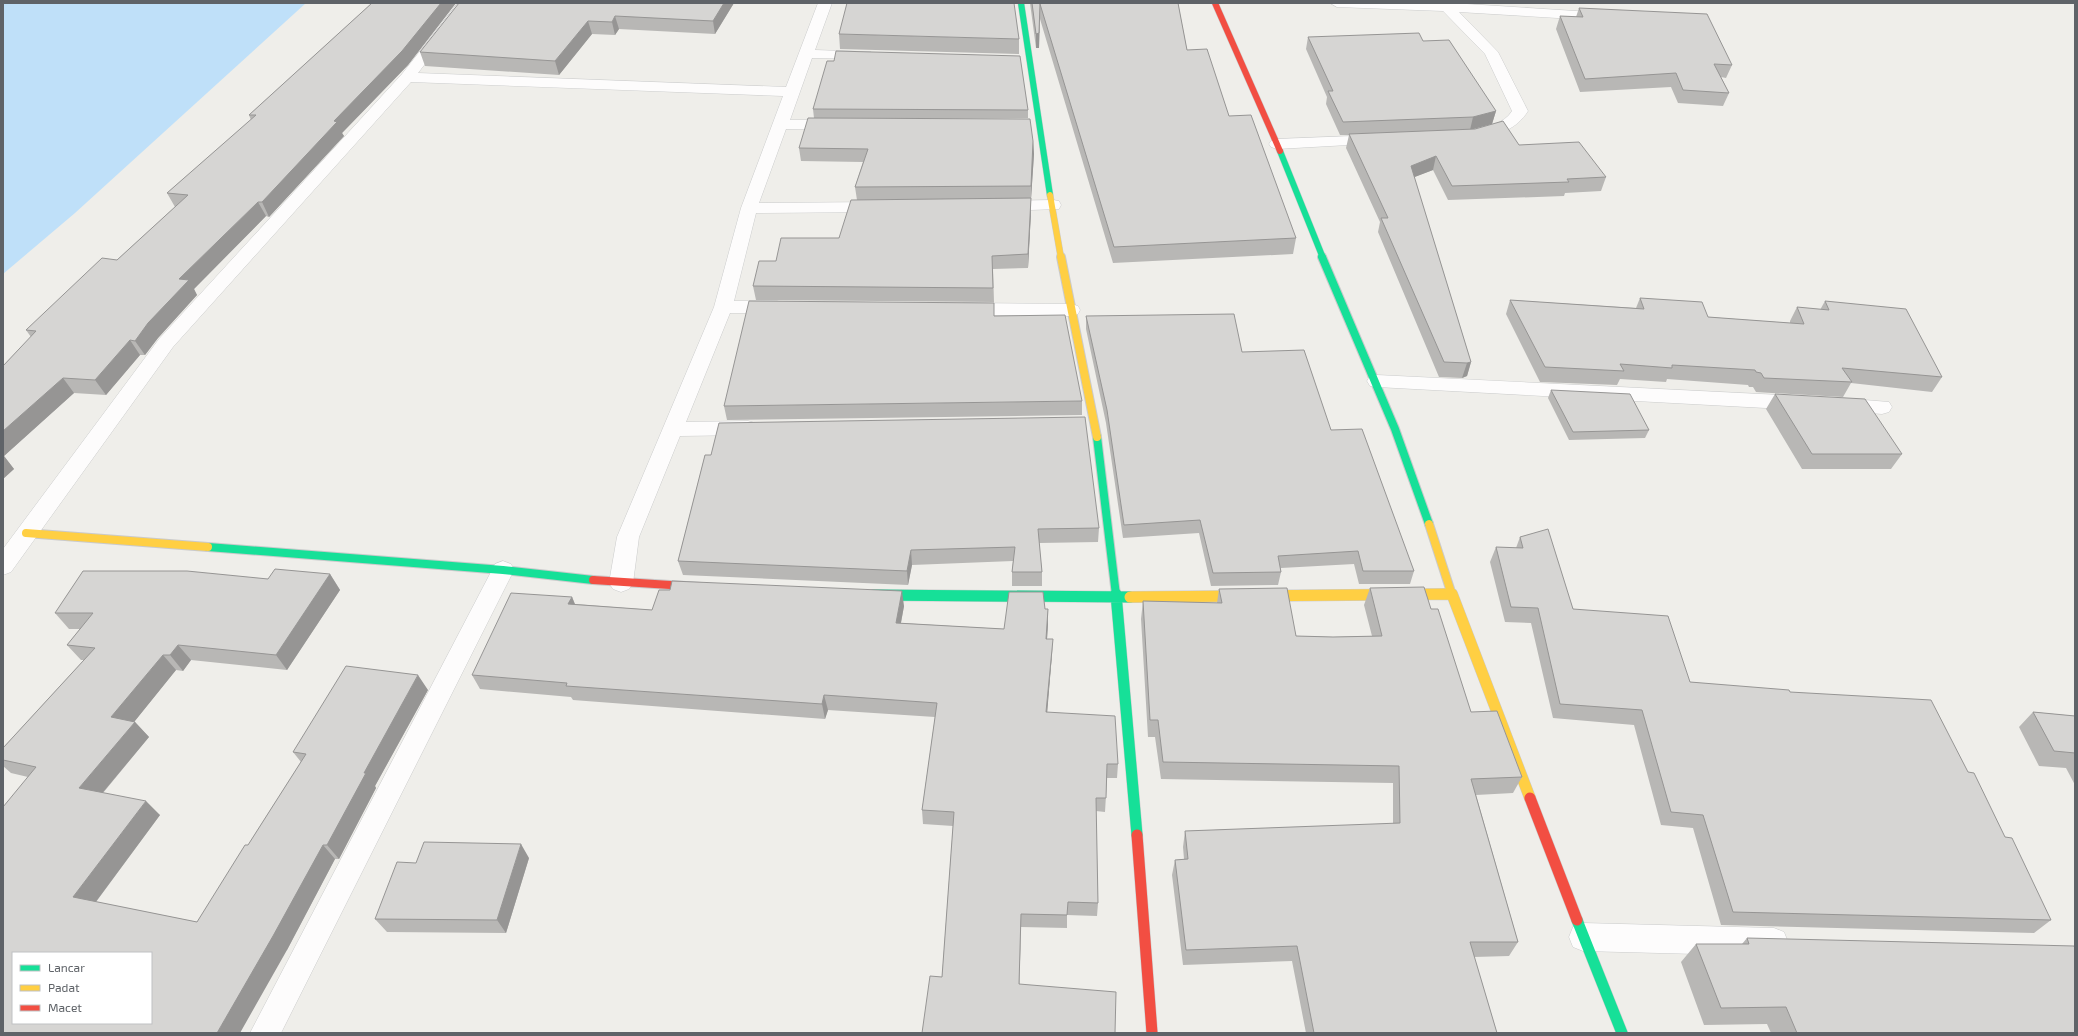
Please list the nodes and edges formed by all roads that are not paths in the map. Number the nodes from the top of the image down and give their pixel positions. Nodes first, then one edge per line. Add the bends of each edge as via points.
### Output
1 (465, 3) edge
2 (825, 3) edge
3 (1021, 3) edge
4 (1215, 3) edge
5 (1337, 3) edge
6 (1444, 5) edge
7 (1619, 18) edge
8 (806, 54) junction
9 (878, 55) edge
10 (1013, 58) edge
11 (1029, 59) junction
12 (407, 77) junction
13 (792, 92) junction
14 (780, 124) junction
15 (851, 125) edge
16 (1463, 136) edge
17 (1393, 139) edge
18 (1278, 144) junction
19 (1053, 205) junction
20 (893, 206) edge
21 (981, 206) edge
22 (749, 208) junction
23 (723, 307) junction
24 (794, 307) edge
25 (944, 309) edge
26 (1071, 310) junction
27 (1377, 381) junction
28 (1882, 407) dead end
29 (769, 428) edge
30 (673, 429) junction
31 (26, 533) junction
32 (3, 566) edge
33 (503, 570) junction
34 (621, 583) junction
35 (707, 587) edge
36 (863, 594) edge
37 (1452, 594) junction
38 (1117, 597) junction
39 (1583, 937) junction
40 (1797, 942) edge
41 (265, 1033) edge
42 (1152, 1033) edge
43 (1622, 1033) edge

1 - 12 street
2 - 8 street
3 - 11 street
4 - 18 street
5 - 6 street
6 - 7 street
6 - 16 street via 1491,52 1520,111 1517,117 1504,127
8 - 9 street
8 - 13 street
10 - 11 street
11 - 19 street via 1031,125
12 - 13 street
12 - 31 street via 166,343
13 - 14 street
14 - 15 street
14 - 22 street
17 - 18 street
18 - 27 street
19 - 21 street
19 - 26 street
20 - 22 street
22 - 23 street
23 - 24 street
23 - 30 street
25 - 26 street
26 - 38 street via 1087,423
27 - 28 street
27 - 37 street via 1411,468
29 - 30 street
30 - 34 street via 628,537
31 - 32 street
31 - 33 street
33 - 34 street
33 - 41 street
34 - 35 street
36 - 38 street
37 - 38 street
37 - 39 street
38 - 42 street
39 - 40 street
39 - 43 street

